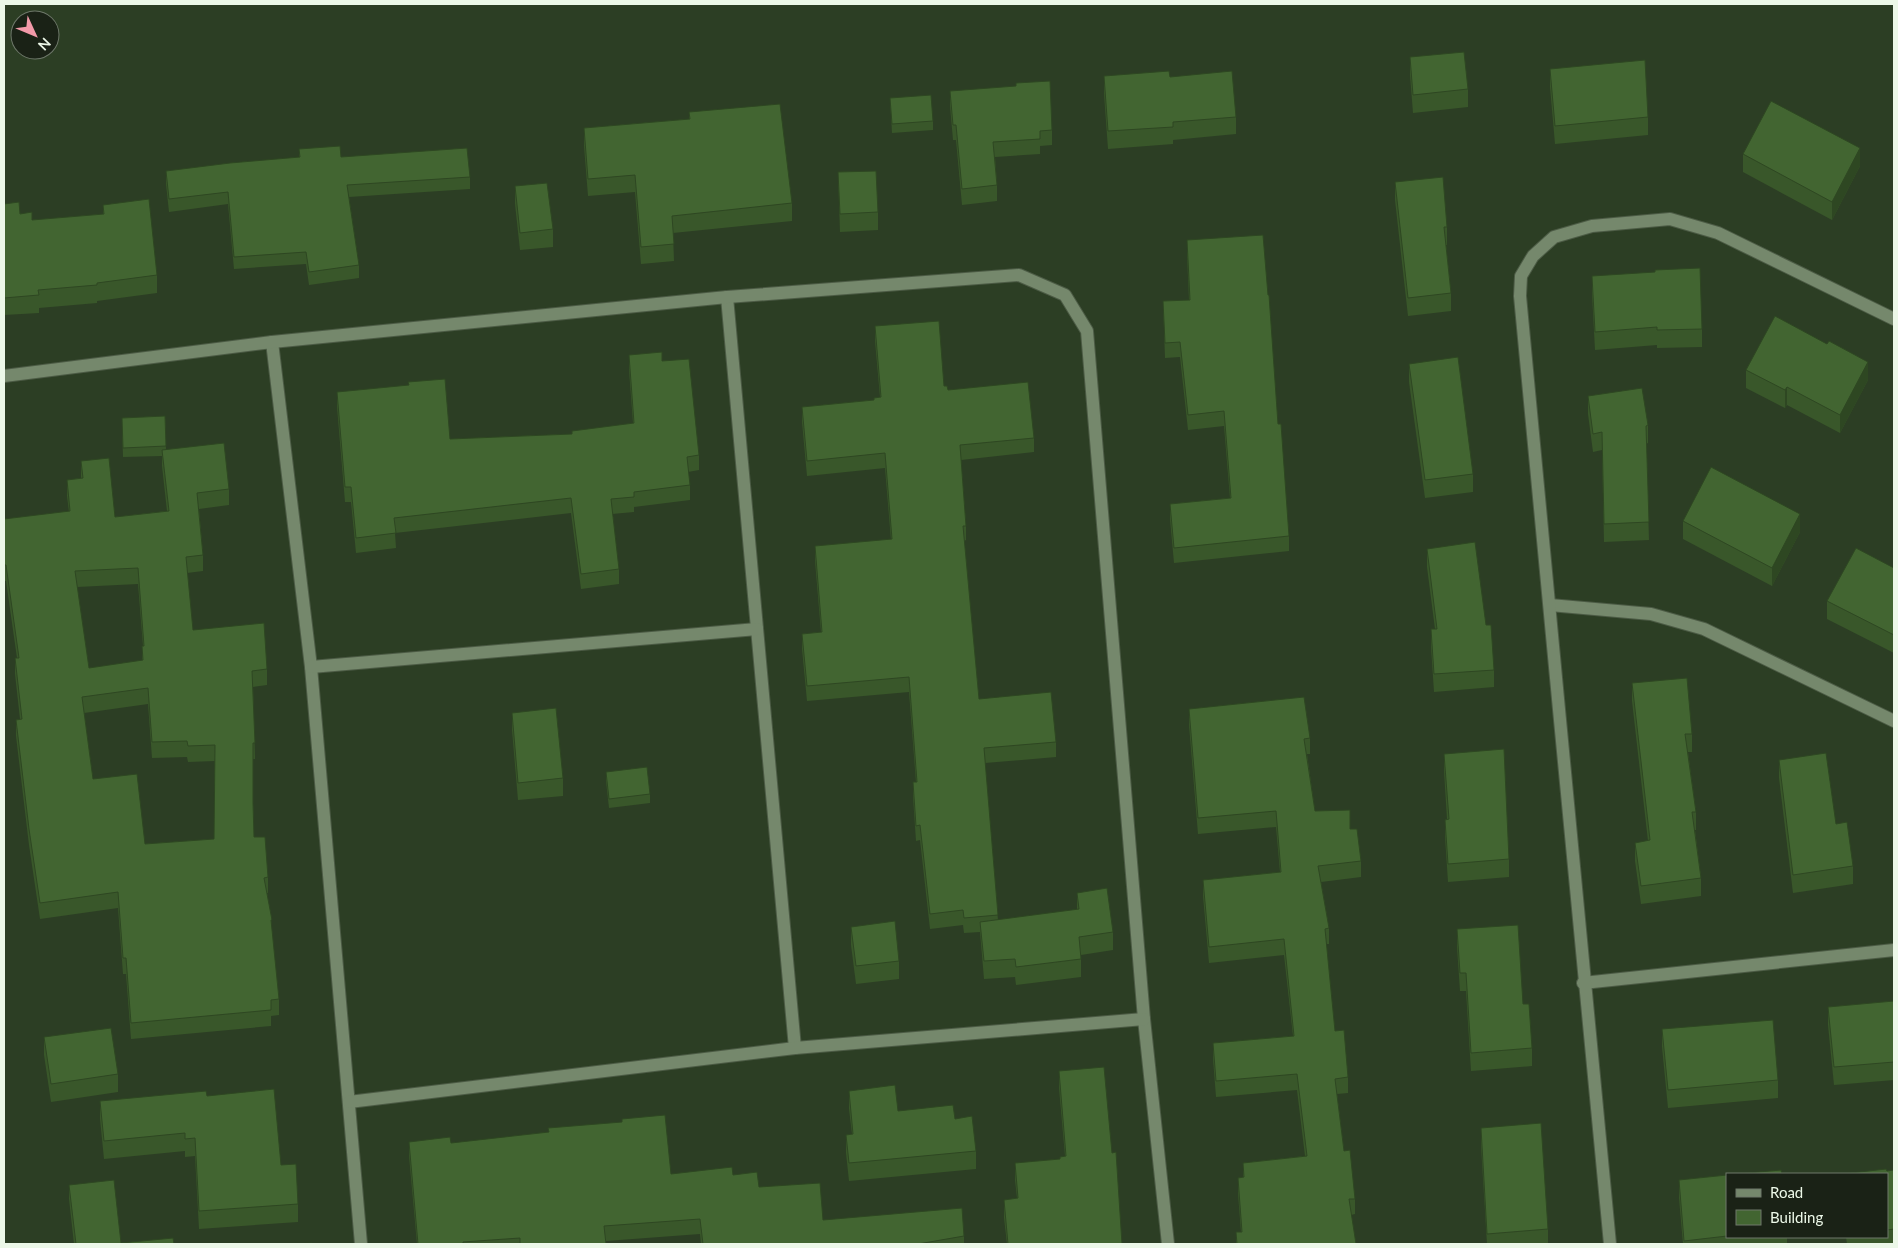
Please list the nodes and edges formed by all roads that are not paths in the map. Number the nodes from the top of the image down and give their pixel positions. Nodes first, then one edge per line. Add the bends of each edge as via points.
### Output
1 (727, 297) junction
2 (1894, 319) edge
3 (272, 342) junction
4 (4, 376) edge
5 (1550, 605) junction
6 (757, 629) junction
7 (311, 667) junction
8 (1894, 721) edge
9 (1894, 950) edge
10 (1583, 983) junction
11 (1144, 1019) junction
12 (795, 1048) junction
13 (350, 1102) junction
14 (361, 1244) edge
15 (1168, 1244) edge
16 (1610, 1244) edge

1 - 3 street
1 - 6 street
1 - 11 street via 1019,275 1065,295 1087,331
2 - 5 street via 1718,233 1670,219 1592,226 1554,237 1533,256 1521,276 1520,296
3 - 4 street
3 - 7 street
5 - 8 street via 1651,614 1704,629
5 - 10 street
6 - 7 street
6 - 12 street
7 - 13 street
9 - 10 street
10 - 16 street
11 - 12 street
11 - 15 street
12 - 13 street
13 - 14 street

